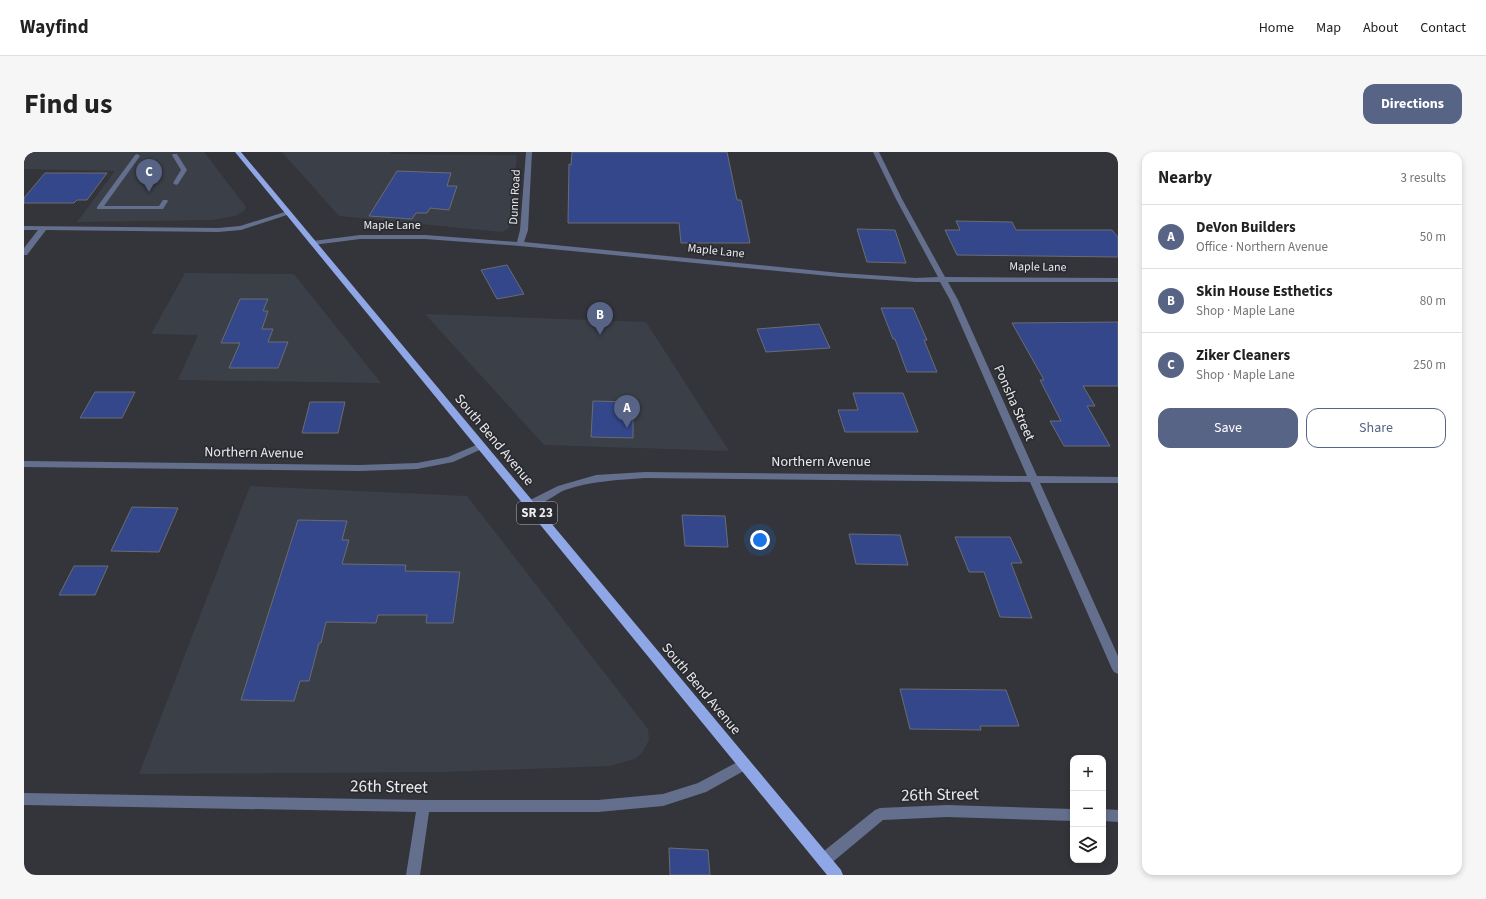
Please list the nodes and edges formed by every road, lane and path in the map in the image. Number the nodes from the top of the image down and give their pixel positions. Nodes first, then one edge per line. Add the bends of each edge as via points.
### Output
1 (238, 152) edge
2 (529, 152) edge
3 (876, 152) edge
4 (175, 154) dead end
5 (136, 156) dead end
6 (176, 183) dead end
7 (165, 201) dead end
8 (288, 213) junction
9 (24, 228) edge
10 (44, 228) junction
11 (313, 243) junction
12 (520, 244) junction
13 (24, 253) edge
14 (941, 279) junction
15 (1118, 280) edge
16 (481, 446) junction
17 (24, 464) edge
18 (1033, 480) junction
19 (1118, 480) edge
20 (530, 505) junction
21 (1118, 669) edge
22 (745, 764) junction
23 (24, 799) edge
24 (423, 806) junction
25 (1070, 815) edge
26 (1106, 816) edge
27 (1118, 816) edge
28 (824, 860) junction
29 (413, 875) edge
30 (836, 875) edge

1 - 8 main road, South Bend Avenue / SR 23
2 - 12 street, Dunn Road via 524,230
3 - 14 street, Ponsha Street
4 - 6 street via 184,170
5 - 7 street via 99,208 161,208
8 - 10 street via 241,228 218,230
8 - 11 main road, South Bend Avenue / SR 23
9 - 10 street
10 - 13 street
11 - 12 street, Maple Lane via 388,236
11 - 16 main road, South Bend Avenue / SR 23
12 - 14 street, Maple Lane via 840,275
14 - 15 street, Maple Lane
14 - 18 street, Ponsha Street via 954,300
16 - 17 street, Northern Avenue via 450,460 417,466 352,468
16 - 20 main road, South Bend Avenue / SR 23
18 - 19 street, Northern Avenue
18 - 20 street, Northern Avenue via 645,475 596,478 561,488
18 - 21 street, Ponsha Street
20 - 22 main road, South Bend Avenue / SR 23
22 - 24 street, 26th Street via 701,788 663,800 598,806
22 - 28 main road, South Bend Avenue / SR 23
23 - 24 street, 26th Street
24 - 29 street
25 - 28 street, 26th Street via 947,811 880,814
26 - 27 street
28 - 30 main road, South Bend Avenue / SR 23

